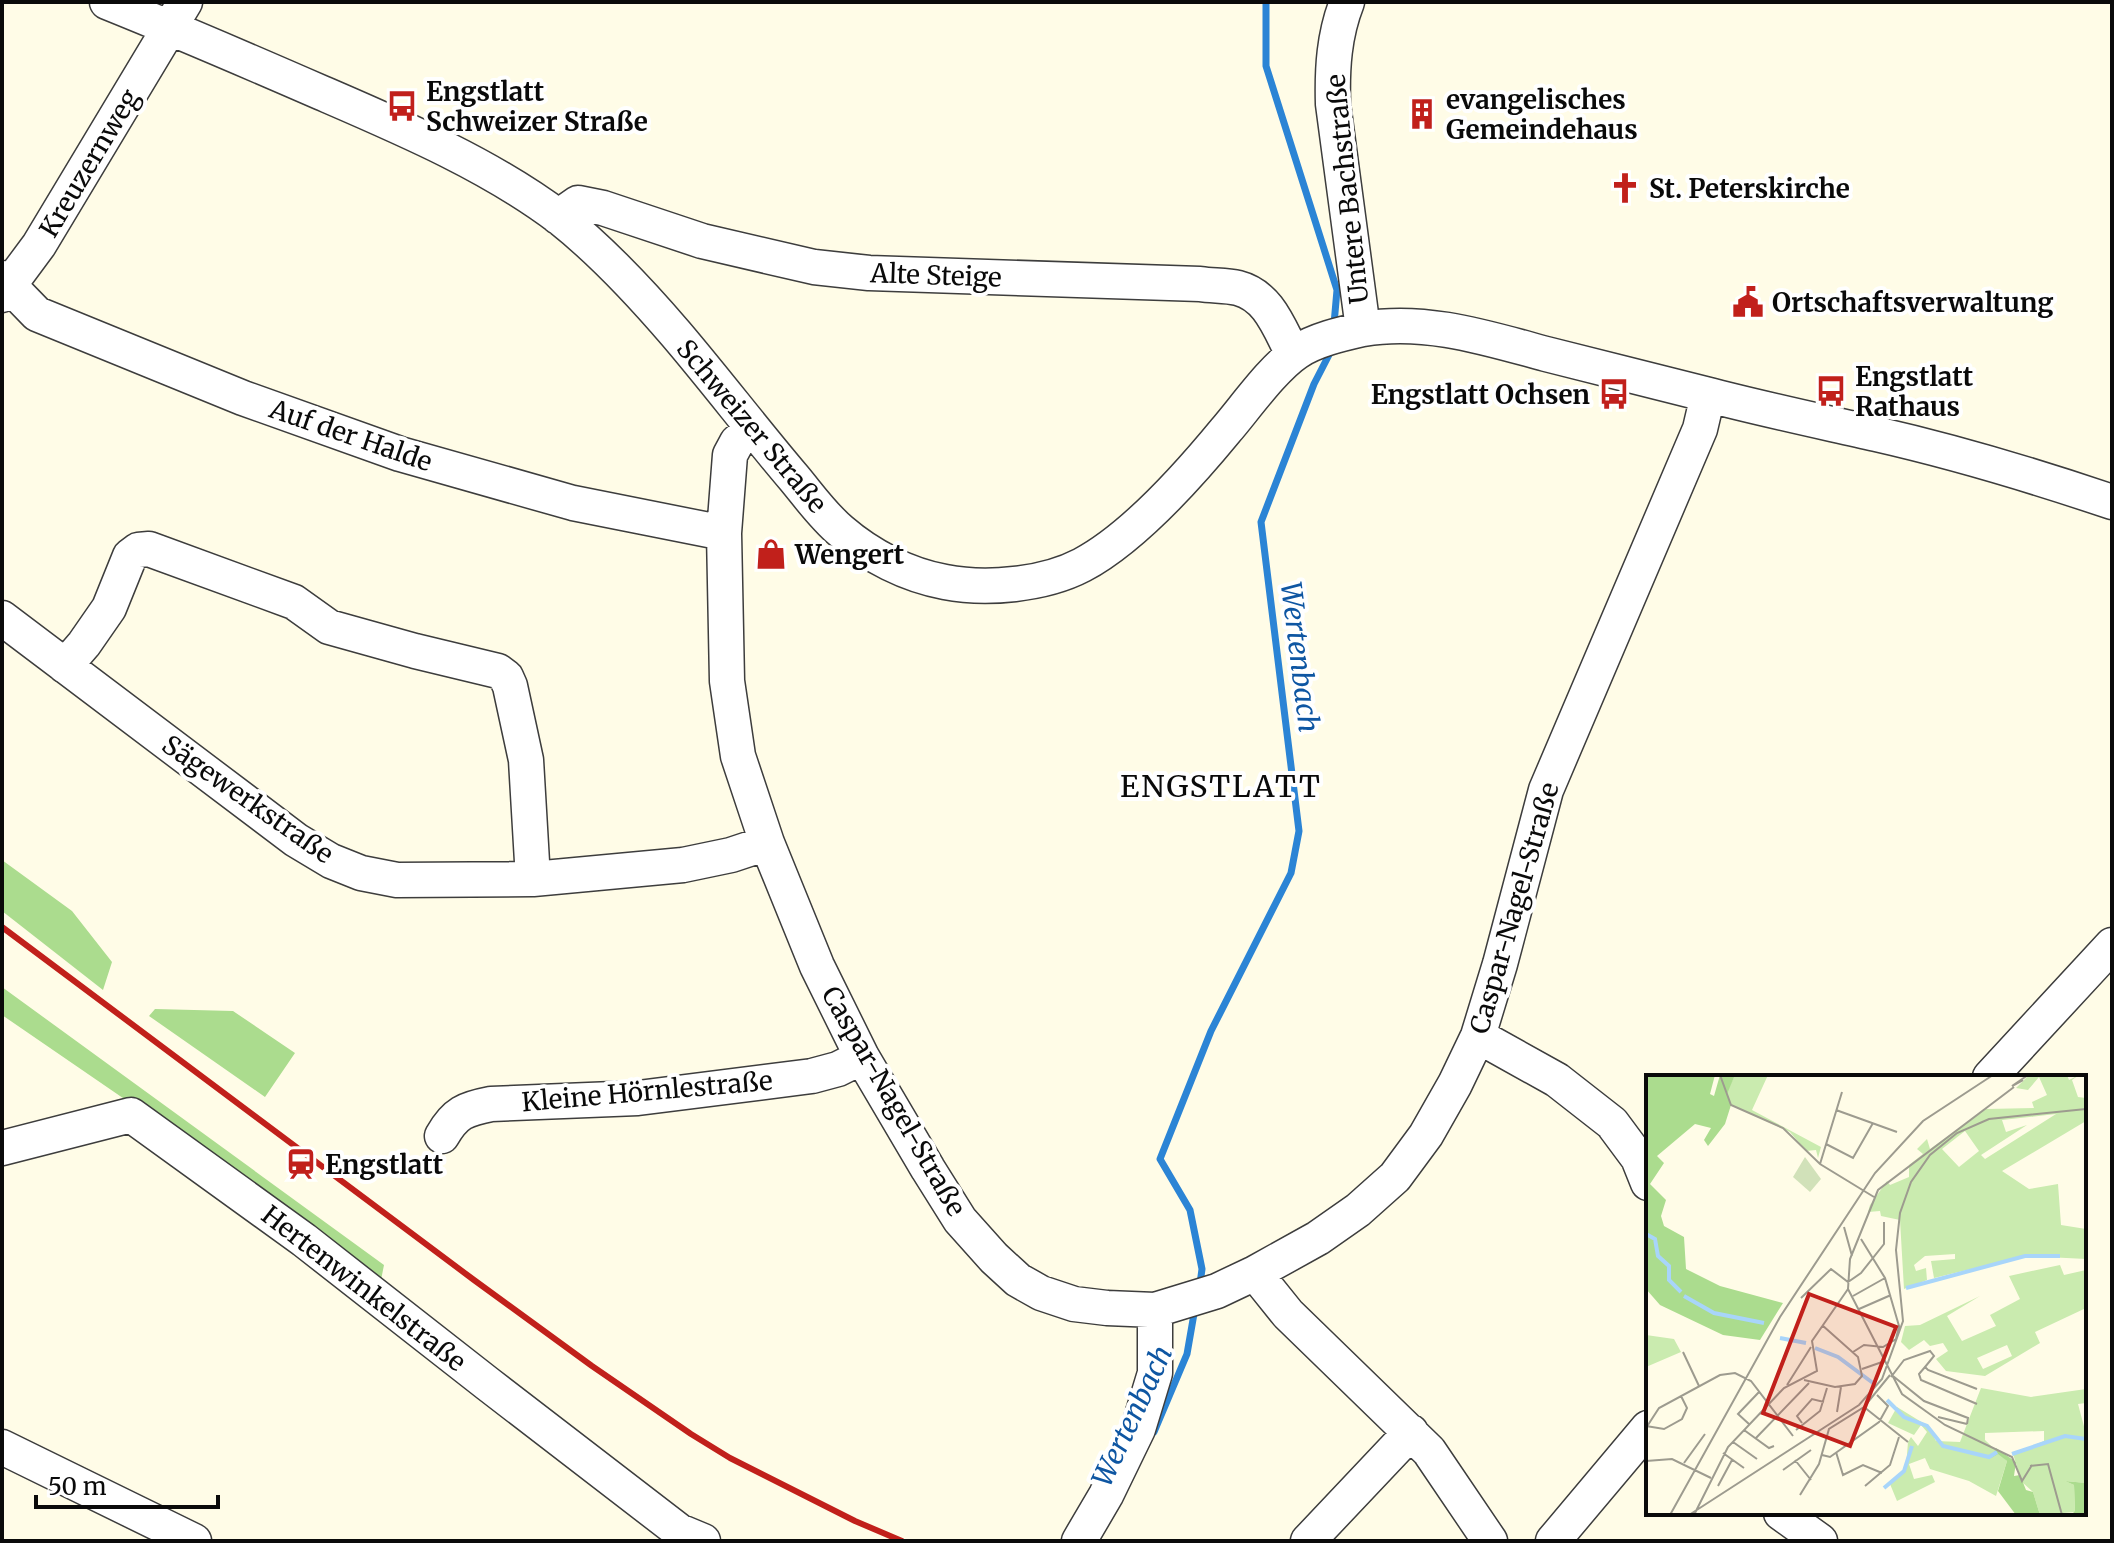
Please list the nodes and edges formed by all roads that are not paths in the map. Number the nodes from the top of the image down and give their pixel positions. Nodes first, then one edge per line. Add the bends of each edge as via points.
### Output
1 (107, 2) edge
2 (1347, 2) edge
3 (177, 15) edge
4 (558, 217) junction
5 (5, 286) edge
6 (1363, 329) junction
7 (1306, 348) junction
8 (1708, 395) junction
9 (753, 429) junction
10 (2112, 502) edge
11 (724, 533) junction
12 (2, 618) edge
13 (65, 666) junction
14 (767, 843) junction
15 (533, 879) junction
16 (2112, 945) edge
17 (1478, 1036) junction
18 (862, 1057) junction
19 (1992, 1075) edge
20 (442, 1136) dead end
21 (2, 1148) edge
22 (1646, 1178) edge
23 (1255, 1273) junction
24 (1166, 1306) junction
25 (1646, 1430) edge
26 (1411, 1432) junction
27 (2, 1447) edge
28 (1784, 1515) edge
29 (685, 1538) edge
30 (194, 1541) edge
31 (1079, 1541) edge
32 (1308, 1541) edge
33 (1490, 1541) edge
34 (1553, 1541) edge
35 (1820, 1541) edge

1 - 3 street, Schweizer Straße
2 - 6 street, Untere Bachstraße via 1332,67 1333,104
3 - 4 street, Schweizer Straße via 507,183
3 - 5 street, Kreuzernweg via 39,245
4 - 7 street, Alte Steige via 578,203 702,241 814,267 869,273 1237,288 1265,302
4 - 9 street, Schweizer Straße via 649,303
5 - 11 street, Auf der Halde via 37,314 243,398 400,454 573,503
6 - 7 street
6 - 8 street via 1403,325 1458,331
7 - 9 street, Schweizer Straße via 1255,394 1196,466 1115,544 1078,568 1040,580 997,585 937,581 877,557 840,530
8 - 10 street via 1943,451
8 - 17 street, Caspar-Nagel-Straße via 1700,429 1546,790
9 - 11 street, Caspar-Nagel-Straße via 730,455
11 - 14 street, Caspar-Nagel-Straße via 727,681 738,756
12 - 13 street, Sägewerkstraße
13 - 15 street, Sägewerkstraße via 331,861 397,880
13 - 15 street via 109,608 130,556 149,549 294,602 329,627 498,671 510,686 526,760
14 - 15 street, Sägewerkstraße via 683,865
14 - 18 street, Caspar-Nagel-Straße via 817,966
16 - 19 street
17 - 22 street via 1557,1080 1612,1123
17 - 23 street, Caspar-Nagel-Straße via 1426,1135 1395,1177 1318,1238
18 - 20 street, Kleine Hörnlestraße via 812,1076 638,1098 482,1106 461,1113
18 - 24 street, Caspar-Nagel-Straße via 960,1220 1018,1280 1074,1304
21 - 29 street, Hertenwinkelstraße via 131,1115 304,1240
23 - 24 street, Caspar-Nagel-Straße
23 - 26 street via 1288,1314
24 - 31 street via 1155,1373 1138,1429
25 - 34 street
26 - 32 street
26 - 33 street
27 - 30 street
28 - 35 street

